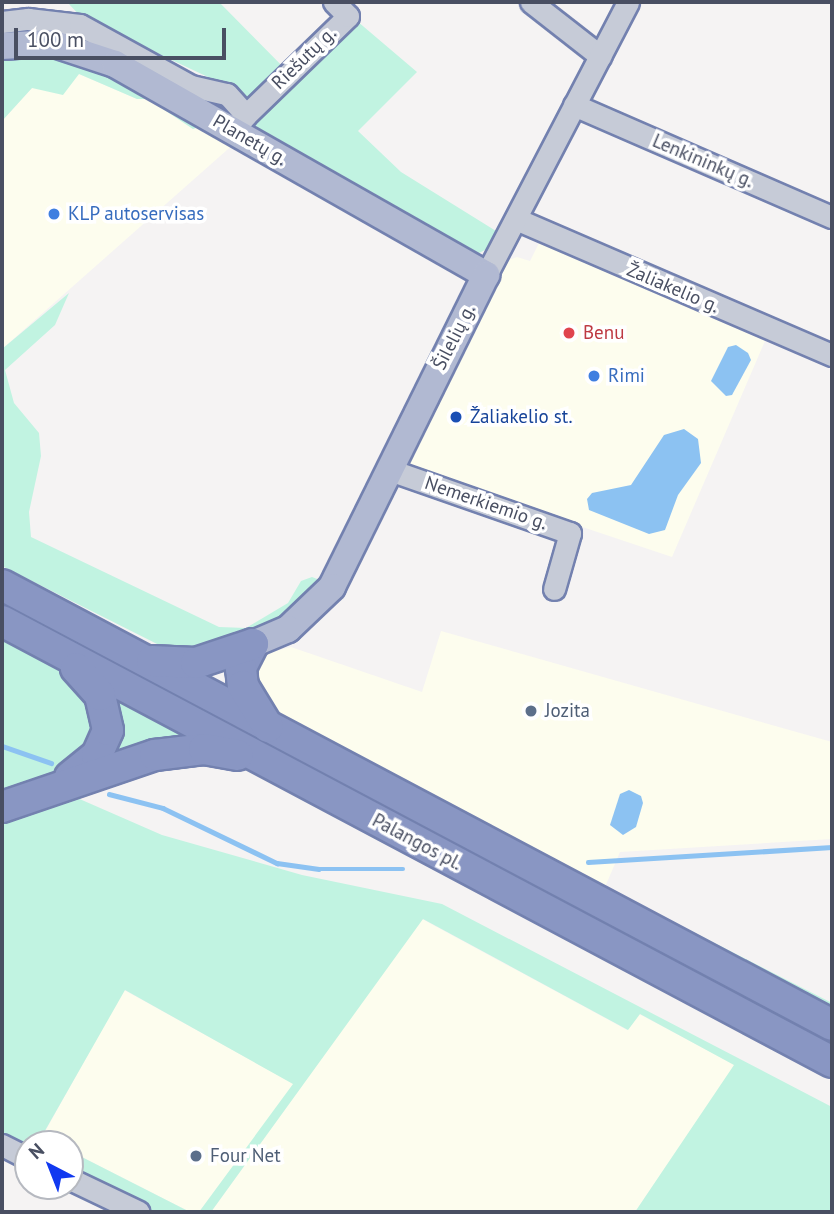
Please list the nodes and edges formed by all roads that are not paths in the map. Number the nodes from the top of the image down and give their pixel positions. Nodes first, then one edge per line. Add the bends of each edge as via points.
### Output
1 (334, 2) edge
2 (531, 2) edge
3 (628, 2) edge
4 (2, 22) edge
5 (2, 46) edge
6 (600, 56) junction
7 (574, 106) junction
8 (240, 122) junction
9 (832, 217) edge
10 (516, 219) junction
11 (486, 275) junction
12 (832, 355) edge
13 (387, 469) junction
14 (2, 585) edge
15 (554, 589) dead end
16 (2, 621) edge
17 (253, 644) junction
18 (60, 652) junction
19 (143, 660) junction
20 (269, 728) junction
21 (260, 758) junction
22 (52, 789) junction
23 (2, 807) edge
24 (832, 1025) edge
25 (832, 1062) edge
26 (84, 1186) edge
27 (139, 1212) edge

1 - 8 street, Riešutų g. via 348,16
2 - 6 street
3 - 6 street, Šilelių g.
4 - 8 street via 28,19 80,25 191,86 227,94
5 - 8 main road, Planetų g. via 51,43 92,54
6 - 7 street, Šilelių g.
7 - 9 street, Lenkininkų g.
7 - 10 street, Šilelių g.
8 - 11 main road, Planetų g.
10 - 11 street, Šilelių g.
10 - 12 street, Žaliakelio g.
11 - 13 main road, Šilelių g.
13 - 15 street, Nemerkiemio g. via 570,533
13 - 17 main road, Šilelių g. via 332,587 288,629
14 - 19 highway, Palangos pl.
16 - 18 highway, Palangos pl.
17 - 19 highway via 196,663
17 - 20 highway via 241,668 243,686
18 - 21 highway, Palangos pl.
18 - 22 highway via 100,695 108,730 89,764
19 - 20 highway, Palangos pl.
20 - 24 highway, Palangos pl.
21 - 22 highway via 204,749 155,755
21 - 25 highway, Palangos pl.
22 - 23 highway
26 - 27 street

